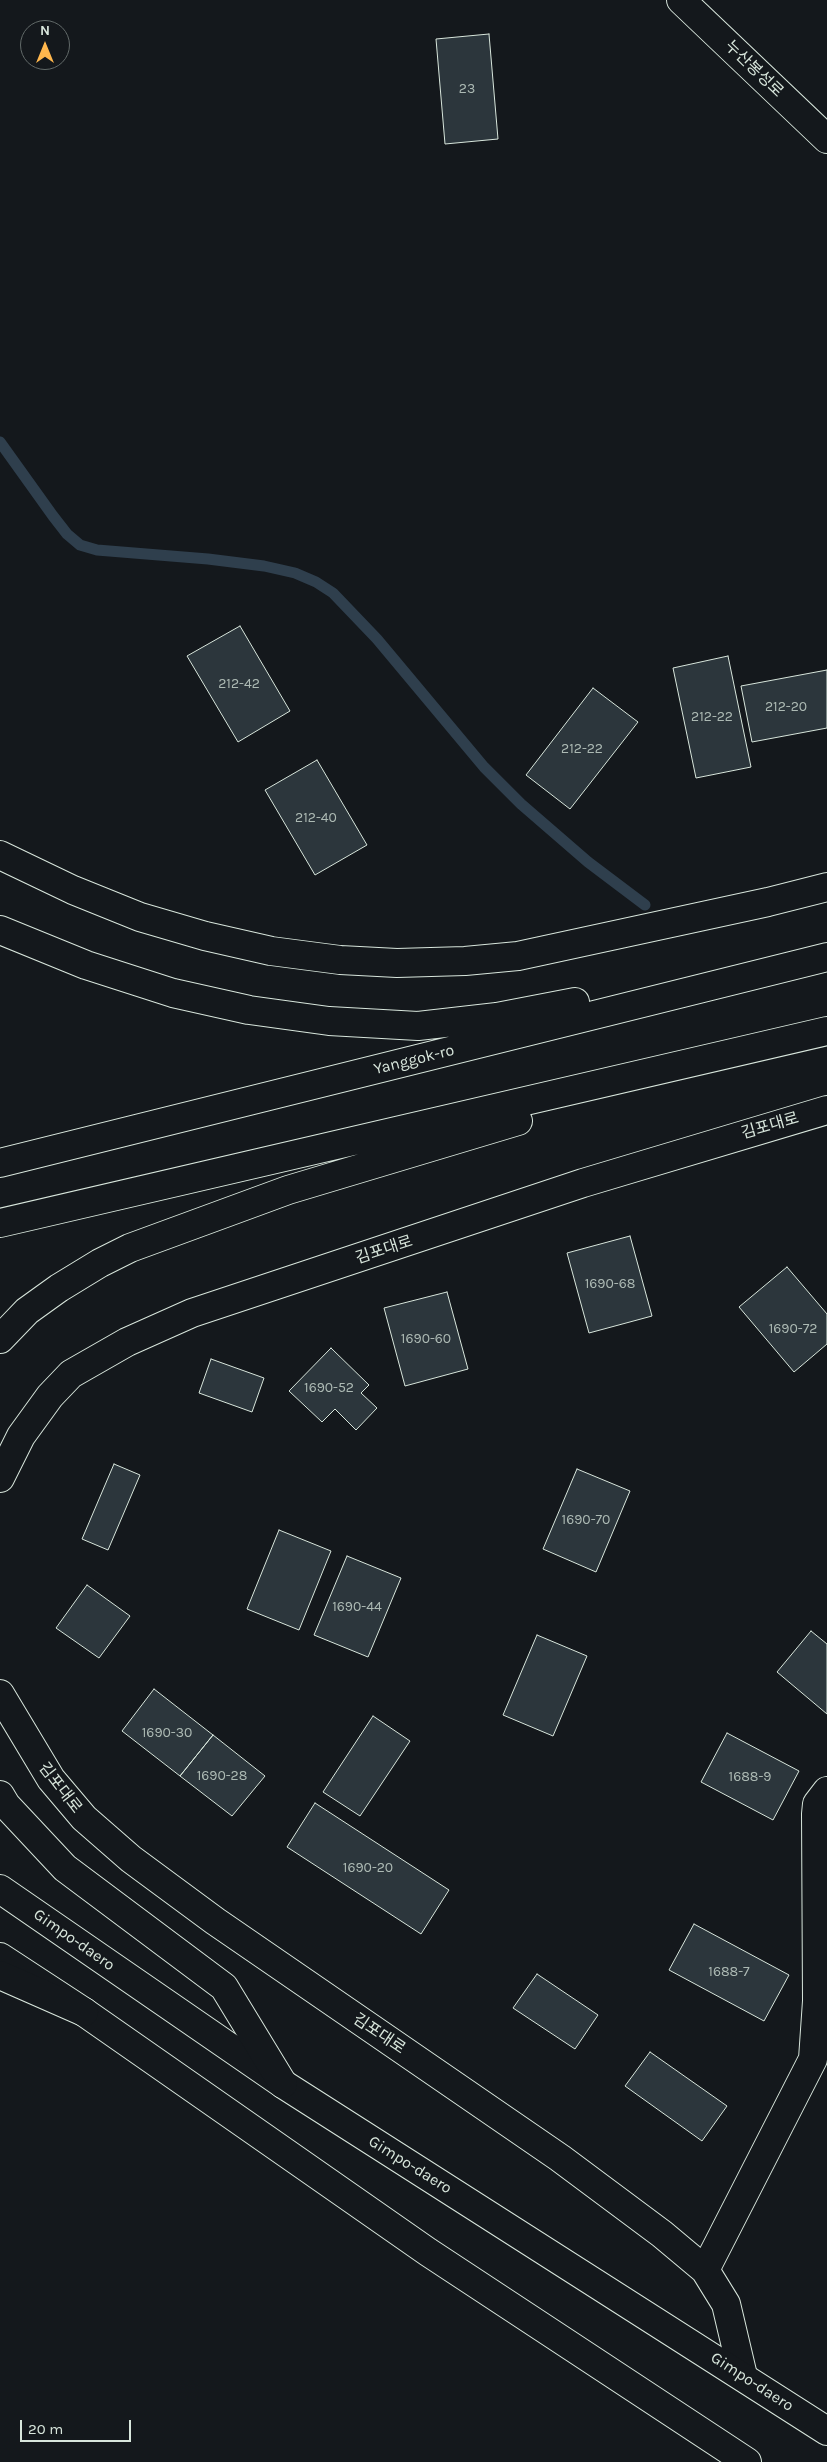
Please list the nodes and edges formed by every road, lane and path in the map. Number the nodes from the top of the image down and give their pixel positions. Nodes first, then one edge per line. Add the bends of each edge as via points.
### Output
1 (681, 0) edge
2 (827, 138) edge
3 (0, 856) edge
4 (827, 887) edge
5 (0, 930) edge
6 (827, 957) edge
7 (827, 1030) edge
8 (754, 1049) junction
9 (827, 1110) edge
10 (0, 1163) edge
11 (0, 1223) edge
12 (0, 1339) edge
13 (0, 1478) edge
14 (0, 1694) edge
15 (827, 1791) edge
16 (0, 1795) edge
17 (0, 1889) edge
18 (0, 1957) edge
19 (0, 1975) edge
20 (84, 2012) junction
21 (283, 2084) junction
22 (705, 2270) junction
23 (743, 2376) junction
24 (827, 2431) edge
25 (747, 2462) edge

1 - 2 main road, 누산봉성로
3 - 4 main road via 81,894 140,917 205,936 271,951 397,963 518,956
5 - 6 main road via 86,965 192,998 329,1021 418,1026 497,1017
6 - 10 main road, Yanggok-ro
7 - 8 main road
8 - 11 main road
8 - 12 main road via 288,1190 130,1248 59,1288 27,1311
9 - 13 main road, 김포대로 via 583,1183 176,1320 95,1358 71,1374 50,1396 21,1436
14 - 22 main road, 김포대로 via 50,1779 84,1818 131,1859 223,1927 560,2158
15 - 22 main road via 817,1804 816,1814 817,2001 813,2059
16 - 21 main road via 65,1868 224,1987
17 - 21 main road, Gimpo-daero
18 - 20 main road
19 - 20 main road
20 - 25 main road via 428,2252
21 - 23 main road, Gimpo-daero
22 - 23 main road, 김포대로 via 726,2304
23 - 24 main road, Gimpo-daero

